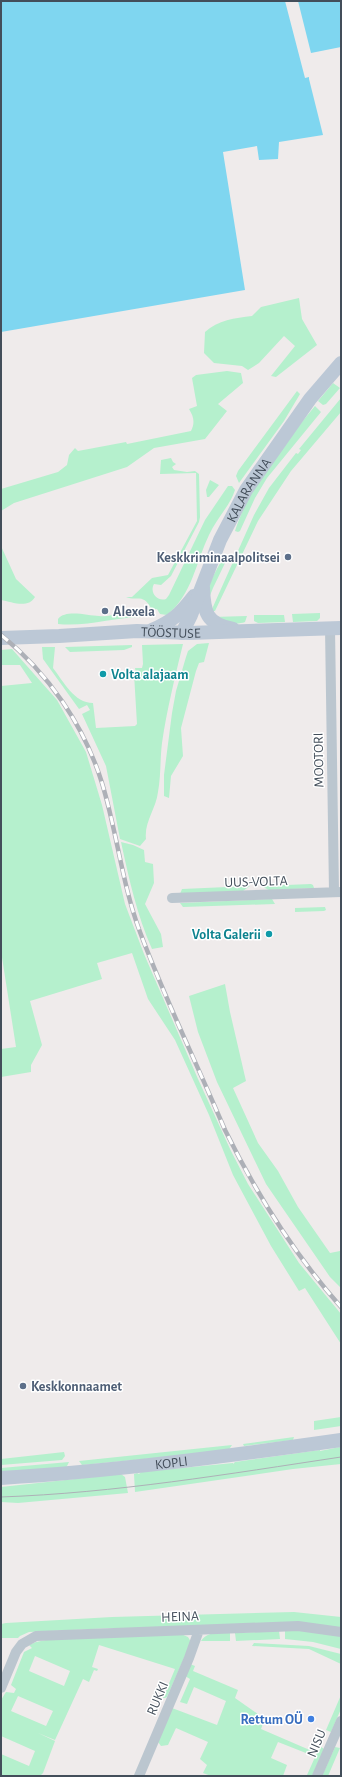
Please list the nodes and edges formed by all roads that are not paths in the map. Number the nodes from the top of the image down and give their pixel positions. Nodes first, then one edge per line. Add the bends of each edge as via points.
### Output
1 (341, 363) edge
2 (202, 584) junction
3 (336, 628) edge
4 (150, 631) junction
5 (248, 632) junction
6 (182, 633) junction
7 (1, 638) edge
8 (336, 700) edge
9 (338, 892) edge
10 (172, 898) dead end
11 (341, 1440) edge
12 (1, 1478) edge
13 (199, 1630) junction
14 (341, 1632) edge
15 (1, 1688) edge
16 (341, 1721) edge
17 (139, 1776) edge
18 (317, 1776) edge

1 - 2 street, KALARANNA via 310,399 246,490 220,540
2 - 4 street via 184,609 169,622
2 - 5 street via 205,611 212,620 226,628
2 - 6 street, KALARANNA
3 - 5 street, TÖÖSTUSE
3 - 8 street, MOOTORI
4 - 6 street, TÖÖSTUSE
4 - 7 street, TÖÖSTUSE
5 - 6 street, TÖÖSTUSE
8 - 9 street, MOOTORI
9 - 10 street, UUS-VOLTA
11 - 12 street, KOPLI via 129,1467
13 - 14 street, HEINA via 298,1626
13 - 15 street, HEINA via 36,1636 22,1644 16,1652
13 - 17 street, RUKKI
16 - 18 street, NISU

